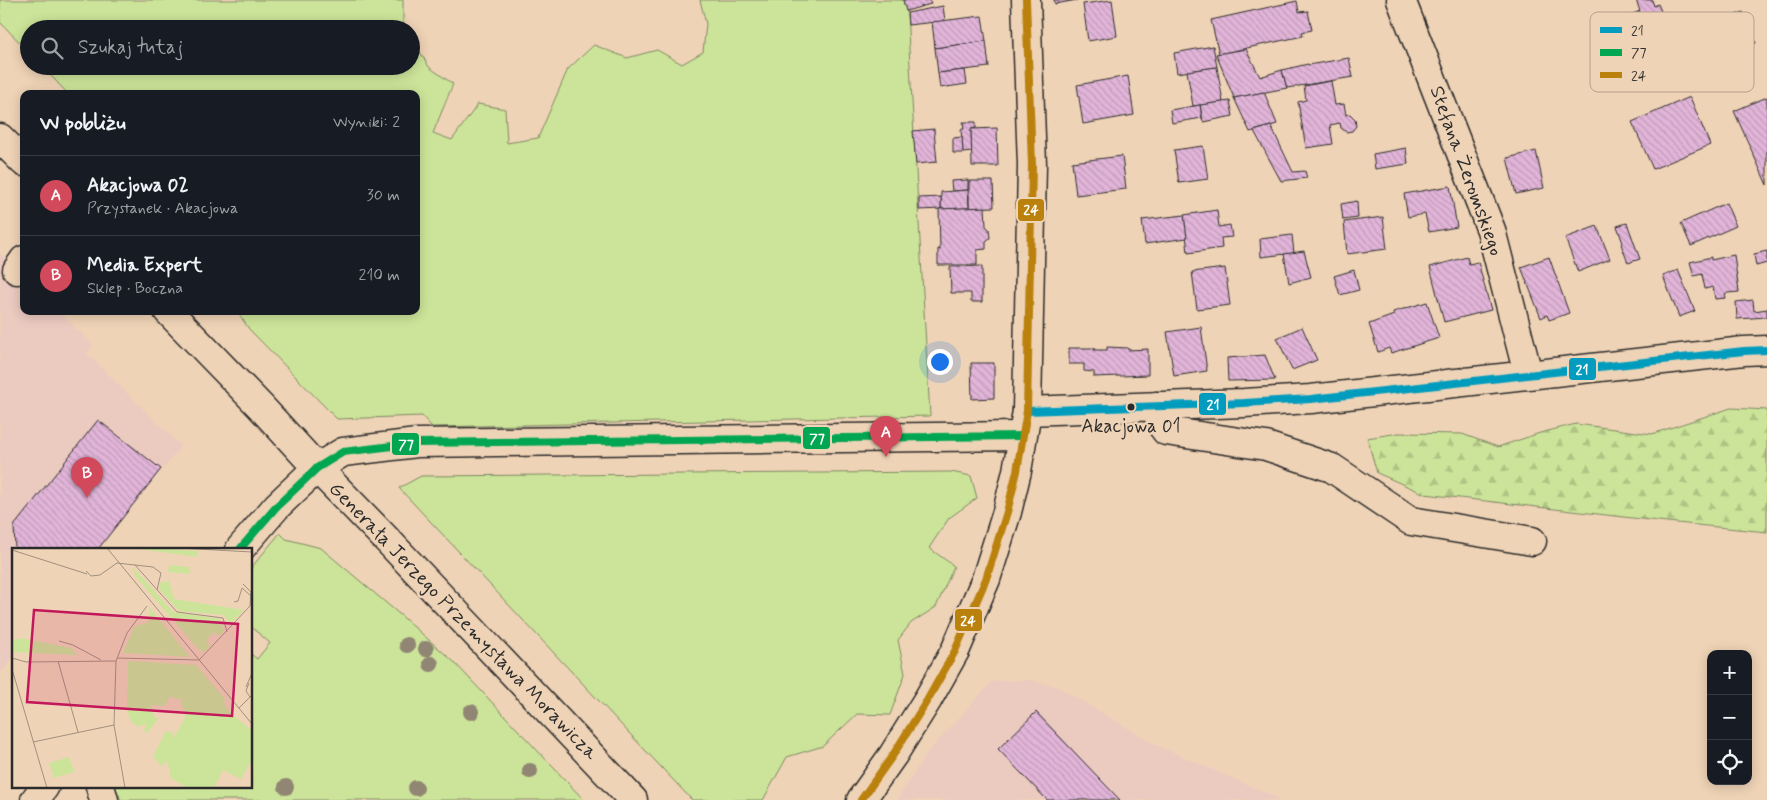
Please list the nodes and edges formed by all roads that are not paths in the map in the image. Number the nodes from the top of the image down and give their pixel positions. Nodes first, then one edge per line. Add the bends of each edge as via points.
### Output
1 (1026, 0) edge
2 (1401, 0) edge
3 (0, 138) edge
4 (20, 158) edge
5 (172, 315) edge
6 (1767, 350) edge
7 (1528, 374) junction
8 (1157, 406) junction
9 (1024, 424) junction
10 (317, 468) junction
11 (1532, 541) dead end
12 (241, 548) edge
13 (44, 788) edge
14 (35, 800) edge
15 (634, 800) edge
16 (861, 800) edge

1 - 9 street via 1032,165
2 - 7 street, Stefana Żeromskiego via 1491,230
3 - 4 street
5 - 10 street, Generała Jerzego Przemysława Morawicza
6 - 7 street
7 - 8 street via 1311,399
8 - 9 street
8 - 11 street via 1160,423 1166,431 1266,446 1332,468 1411,521
9 - 10 street via 416,443 343,452
9 - 16 street via 1017,471 999,537 986,579 955,651 893,755
10 - 12 street via 276,506
10 - 15 street, Generała Jerzego Przemysława Morawicza
13 - 14 street

